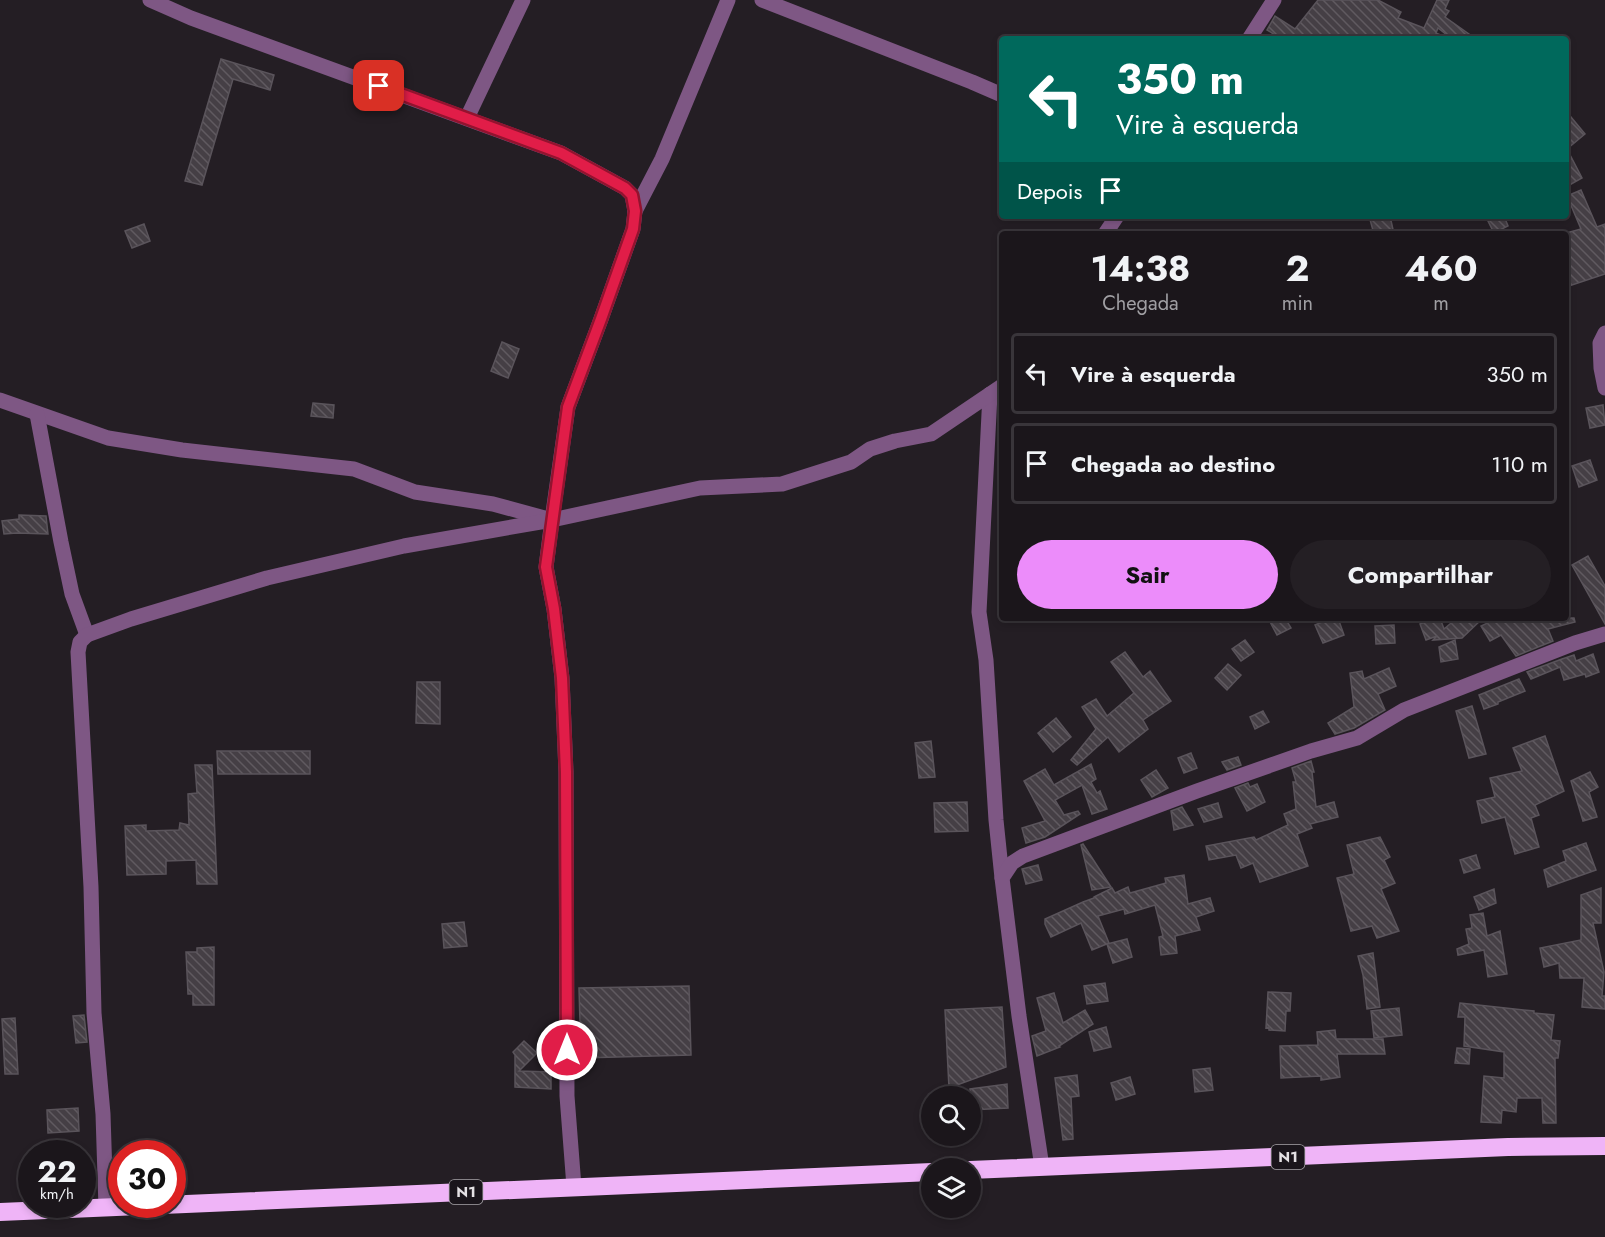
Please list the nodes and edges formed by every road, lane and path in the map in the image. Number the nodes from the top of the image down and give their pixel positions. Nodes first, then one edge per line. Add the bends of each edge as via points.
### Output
1 (150, 0) edge
2 (523, 0) edge
3 (728, 0) edge
4 (762, 0) edge
5 (1274, 0) edge
6 (1251, 36) edge
7 (999, 94) edge
8 (467, 118) junction
9 (635, 211) junction
10 (1605, 333) edge
11 (1605, 388) edge
12 (996, 390) edge
13 (0, 400) edge
14 (37, 414) junction
15 (552, 520) junction
16 (1605, 634) edge
17 (87, 635) junction
18 (1002, 878) junction
19 (1605, 1146) edge
20 (1042, 1167) junction
21 (981, 1170) edge
22 (921, 1172) edge
23 (574, 1187) junction
24 (106, 1208) junction
25 (0, 1212) edge

1 - 8 street
2 - 8 street
3 - 9 street via 662,159
4 - 7 street
5 - 6 street
8 - 9 street via 561,153 616,183 632,195
9 - 15 street via 633,229 568,407
10 - 11 street via 1600,343
12 - 15 street via 931,434 895,441 851,462 782,484 700,488
12 - 18 street via 980,612
13 - 14 street
14 - 15 street via 108,438 354,469 415,492 493,504
14 - 17 street via 72,594
15 - 17 street via 404,546 267,578
15 - 23 street via 546,567 562,678 567,1096
16 - 18 street via 1404,710 1357,738 1197,791 1023,856 1012,863
17 - 24 street via 78,652
18 - 20 street
19 - 20 highway, N1
20 - 21 highway, N1
22 - 23 highway, N1
23 - 24 highway, N1
24 - 25 highway, N1

